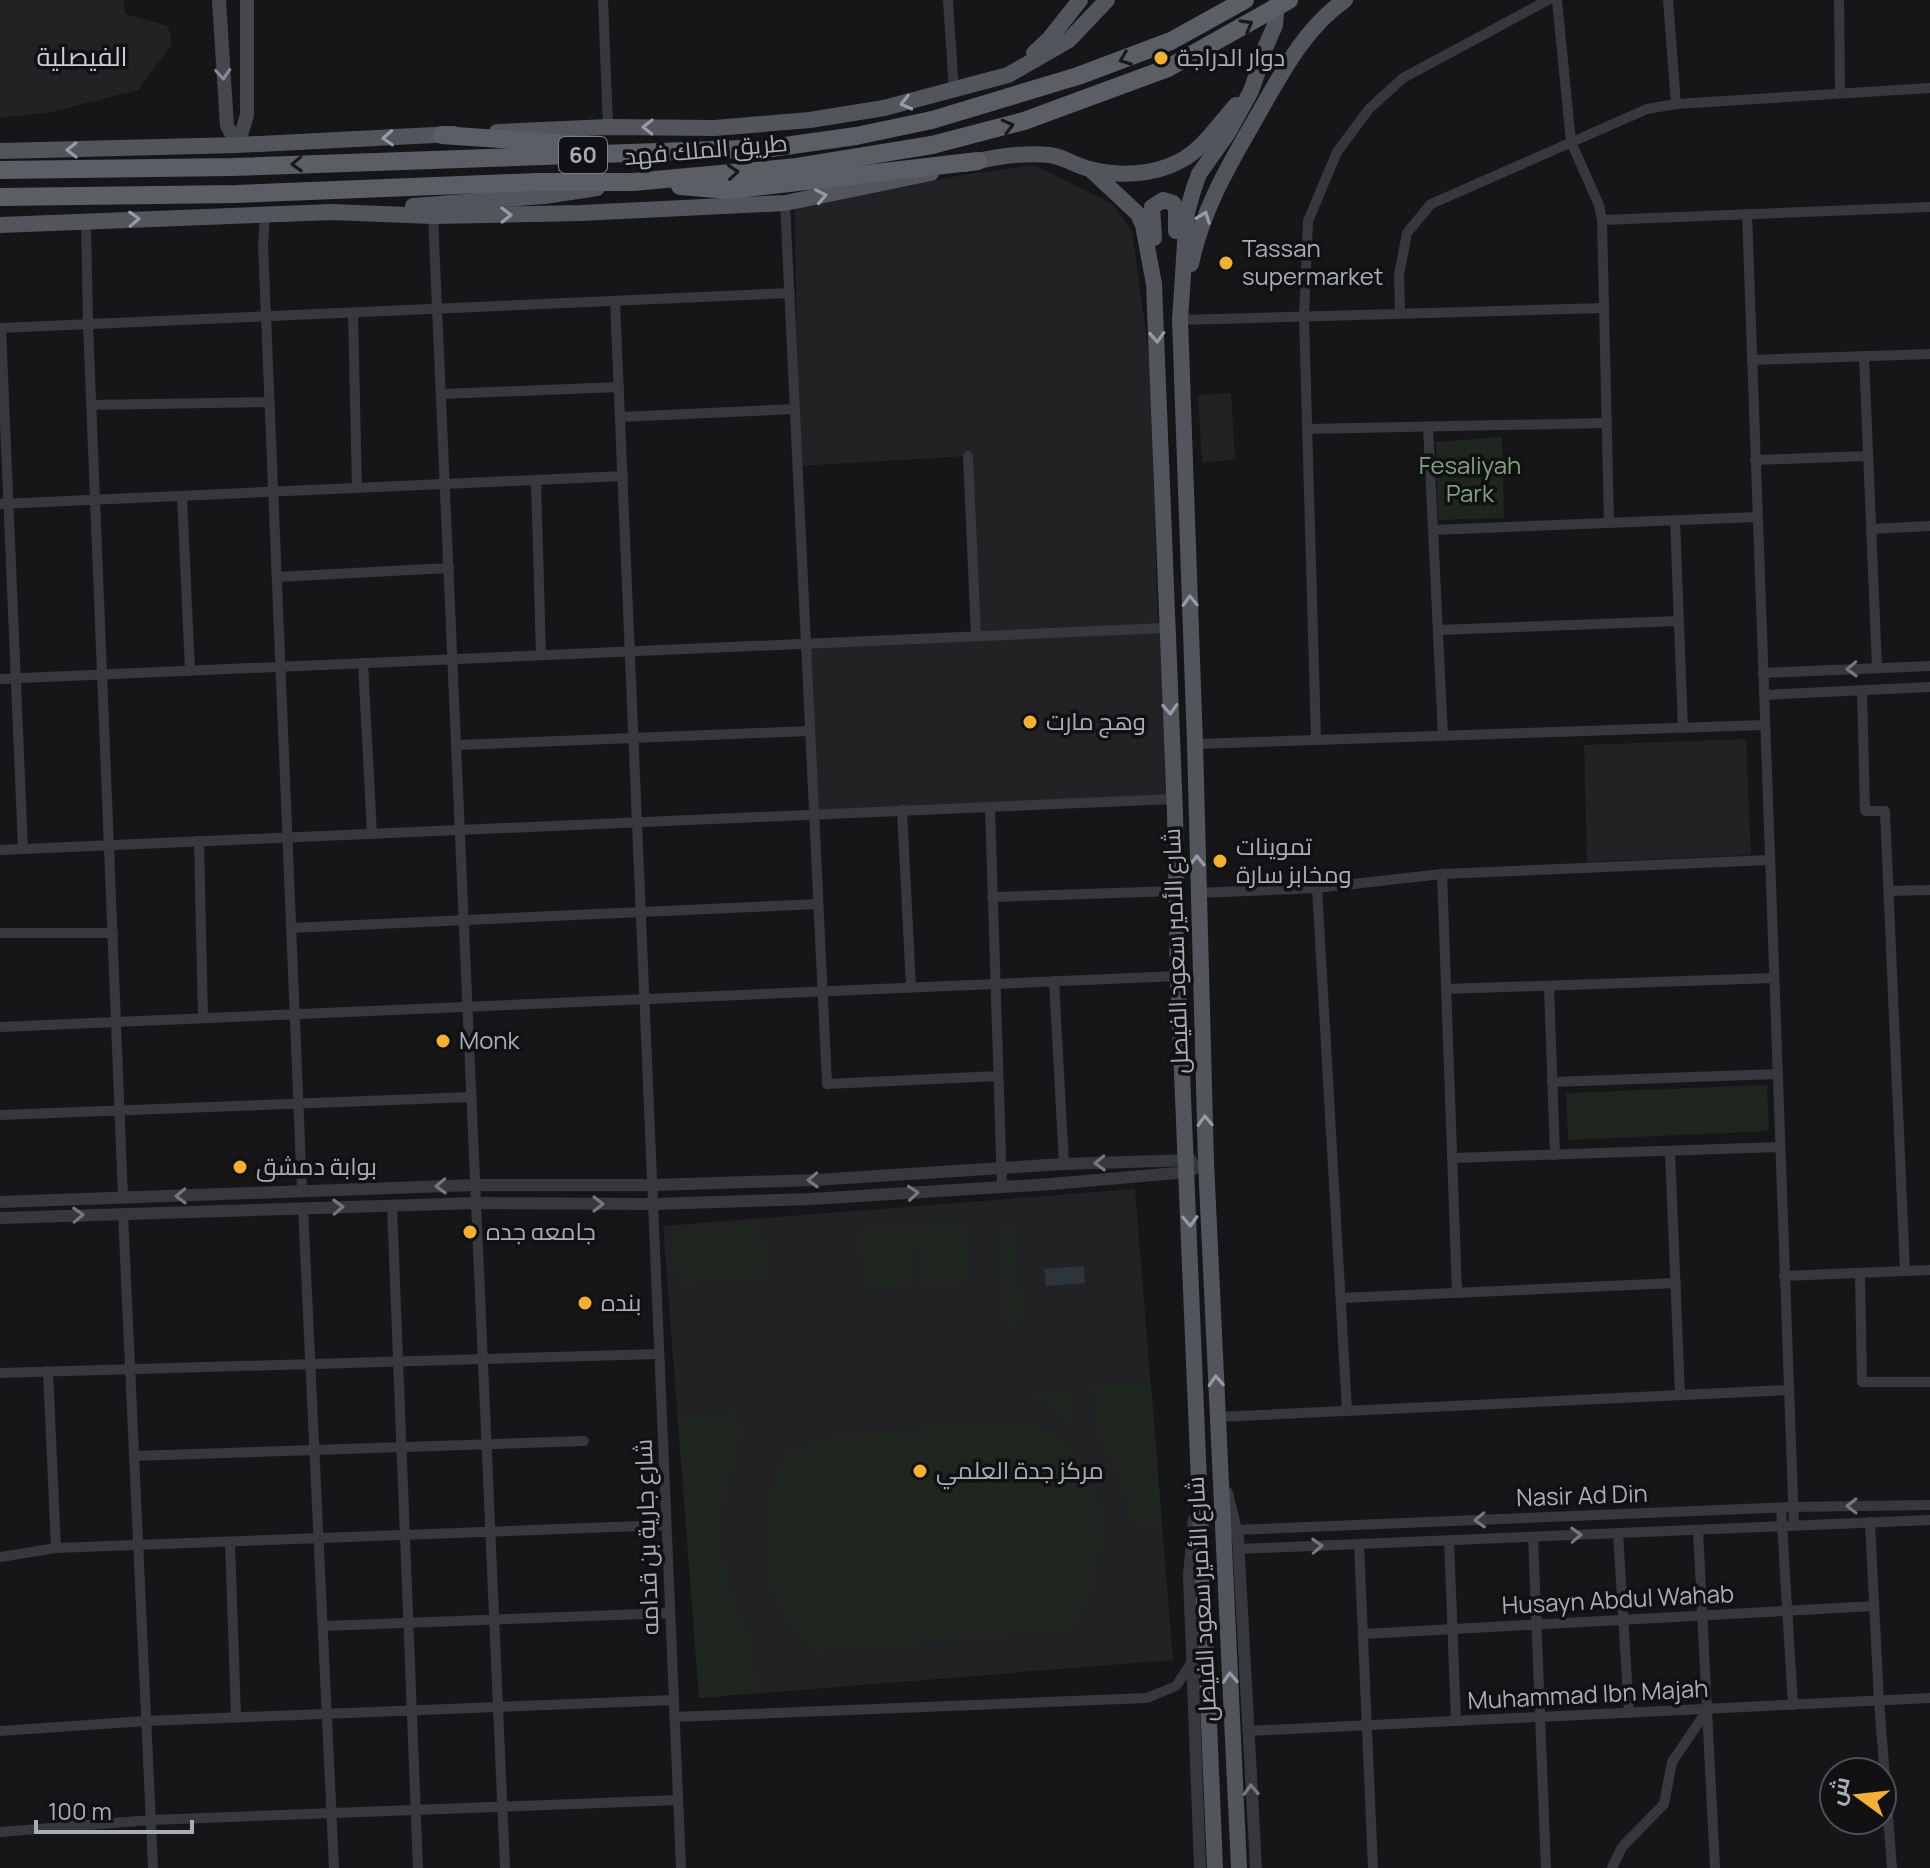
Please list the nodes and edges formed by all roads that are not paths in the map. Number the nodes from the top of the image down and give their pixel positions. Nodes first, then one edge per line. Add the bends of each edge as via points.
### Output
1 (219, 0) edge
2 (247, 0) edge
3 (603, 0) edge
4 (948, 0) edge
5 (1080, 0) edge
6 (1107, 0) edge
7 (1245, 0) edge
8 (1277, 0) edge
9 (1289, 0) edge
10 (1345, 0) edge
11 (1548, 0) edge
12 (1557, 0) edge
13 (1668, 0) edge
14 (1839, 0) edge
15 (248, 22) junction
16 (219, 24) junction
17 (1265, 51) junction
18 (1008, 75) junction
19 (1930, 88) edge
20 (954, 91) junction
21 (1840, 93) junction
22 (1676, 104) junction
23 (608, 127) junction
24 (442, 135) junction
25 (1571, 142) junction
26 (238, 145) junction
27 (0, 151) edge
28 (699, 151) junction
29 (978, 161) junction
30 (0, 170) edge
31 (1091, 170) junction
32 (633, 182) junction
33 (0, 197) edge
34 (785, 203) junction
35 (1930, 207) edge
36 (332, 212) junction
37 (1747, 214) junction
38 (265, 216) junction
39 (433, 216) junction
40 (1602, 220) junction
41 (86, 221) junction
42 (4, 225) edge
43 (1154, 284) junction
44 (790, 293) junction
45 (615, 301) junction
46 (1604, 308) junction
47 (438, 309) junction
48 (353, 313) junction
49 (1400, 314) junction
50 (1304, 316) junction
51 (266, 317) junction
52 (1180, 320) junction
53 (88, 324) junction
54 (0, 328) edge
55 (1930, 354) edge
56 (1864, 356) junction
57 (1752, 360) junction
58 (619, 387) junction
59 (442, 394) junction
60 (270, 402) junction
61 (91, 405) junction
62 (795, 409) junction
63 (620, 417) junction
64 (1607, 423) junction
65 (1428, 427) junction
66 (1307, 429) junction
67 (968, 456) dead end
68 (1868, 456) junction
69 (1755, 460) junction
70 (623, 476) junction
71 (536, 480) junction
72 (446, 484) junction
73 (357, 488) junction
74 (273, 492) junction
75 (182, 496) junction
76 (95, 500) junction
77 (4, 504) edge
78 (1757, 517) junction
79 (1675, 520) junction
80 (1609, 523) junction
81 (1930, 526) edge
82 (1871, 529) junction
83 (1433, 530) junction
84 (449, 568) junction
85 (277, 577) junction
86 (1678, 621) junction
87 (1166, 628) junction
88 (1438, 630) junction
89 (976, 636) junction
90 (806, 644) junction
91 (630, 651) junction
92 (541, 655) junction
93 (453, 659) junction
94 (363, 663) junction
95 (1930, 666) edge
96 (280, 667) junction
97 (1877, 668) junction
98 (190, 671) junction
99 (1763, 673) junction
100 (102, 675) junction
101 (0, 679) edge
102 (16, 679) junction
103 (1930, 687) edge
104 (1862, 690) junction
105 (1764, 695) junction
106 (1765, 725) junction
107 (1683, 728) junction
108 (810, 731) junction
109 (1443, 736) junction
110 (633, 738) junction
111 (1316, 740) junction
112 (1195, 744) junction
113 (457, 745) junction
114 (1174, 799) junction
115 (990, 807) junction
116 (902, 810) junction
117 (814, 814) junction
118 (637, 822) junction
119 (460, 830) junction
120 (372, 834) junction
121 (288, 837) junction
122 (199, 841) junction
123 (109, 845) junction
124 (23, 849) junction
125 (0, 850) edge
126 (1769, 860) junction
127 (1442, 874) junction
128 (1317, 888) junction
129 (1930, 890) edge
130 (1176, 891) junction
131 (1889, 891) junction
132 (1197, 893) junction
133 (992, 897) junction
134 (818, 904) junction
135 (641, 912) junction
136 (464, 920) junction
137 (291, 928) junction
138 (0, 933) edge
139 (113, 933) junction
140 (1178, 976) junction
141 (1774, 978) junction
142 (1054, 981) junction
143 (995, 984) junction
144 (1549, 986) junction
145 (911, 987) junction
146 (1446, 989) junction
147 (822, 991) junction
148 (644, 999) junction
149 (468, 1006) junction
150 (295, 1014) junction
151 (203, 1018) junction
152 (116, 1022) junction
153 (0, 1027) edge
154 (1777, 1074) junction
155 (998, 1076) junction
156 (1552, 1082) junction
157 (472, 1097) junction
158 (299, 1103) junction
159 (120, 1111) junction
160 (0, 1115) edge
161 (1780, 1147) junction
162 (1670, 1151) junction
163 (1555, 1155) junction
164 (1452, 1158) junction
165 (1206, 1162) junction
166 (1064, 1164) junction
167 (1188, 1166) junction
168 (1000, 1170) junction
169 (875, 1177) junction
170 (475, 1185) junction
171 (654, 1185) junction
172 (1002, 1187) junction
173 (302, 1191) junction
174 (878, 1195) junction
175 (123, 1198) junction
176 (0, 1202) edge
177 (476, 1203) junction
178 (654, 1204) junction
179 (392, 1206) junction
180 (303, 1208) junction
181 (123, 1214) junction
182 (0, 1218) edge
183 (1930, 1270) edge
184 (1905, 1271) junction
185 (1860, 1273) junction
186 (1784, 1276) junction
187 (1676, 1283) junction
188 (1457, 1293) junction
189 (1341, 1298) junction
190 (659, 1354) junction
191 (483, 1359) junction
192 (398, 1361) junction
193 (310, 1364) junction
194 (130, 1369) junction
195 (48, 1371) junction
196 (0, 1373) edge
197 (1930, 1382) edge
198 (1788, 1390) junction
199 (1680, 1395) junction
200 (1347, 1411) junction
201 (1218, 1417) junction
202 (584, 1441) dead end
203 (487, 1444) junction
204 (401, 1447) junction
205 (314, 1450) junction
206 (134, 1456) junction
207 (1220, 1468) junction
208 (1198, 1476) junction
209 (1930, 1505) edge
210 (1786, 1507) junction
211 (1930, 1520) edge
212 (1870, 1522) junction
213 (666, 1525) junction
214 (1781, 1526) junction
215 (1794, 1526) junction
216 (1236, 1530) junction
217 (1698, 1530) junction
218 (490, 1532) junction
219 (1618, 1533) junction
220 (405, 1535) junction
221 (1533, 1537) junction
222 (318, 1538) junction
223 (1449, 1540) junction
224 (230, 1542) junction
225 (1359, 1544) junction
226 (138, 1545) junction
227 (56, 1548) junction
228 (1239, 1549) junction
229 (0, 1557) edge
230 (1874, 1606) junction
231 (1785, 1610) junction
232 (670, 1613) junction
233 (1701, 1615) junction
234 (494, 1619) junction
235 (1623, 1619) junction
236 (408, 1622) junction
237 (1538, 1624) junction
238 (323, 1626) junction
239 (1452, 1629) junction
240 (1364, 1634) junction
241 (1192, 1662) junction
242 (1930, 1698) edge
243 (674, 1700) junction
244 (1879, 1701) junction
245 (1793, 1705) junction
246 (498, 1707) junction
247 (1708, 1709) junction
248 (412, 1710) junction
249 (1629, 1713) junction
250 (327, 1714) junction
251 (236, 1717) junction
252 (674, 1717) junction
253 (1540, 1717) junction
254 (146, 1721) junction
255 (1456, 1721) junction
256 (1366, 1725) junction
257 (0, 1731) edge
258 (1248, 1731) junction
259 (678, 1800) junction
260 (502, 1807) junction
261 (416, 1810) junction
262 (331, 1813) junction
263 (151, 1820) junction
264 (0, 1832) edge
265 (153, 1868) edge
266 (334, 1868) edge
267 (418, 1868) edge
268 (505, 1868) edge
269 (681, 1868) edge
270 (1200, 1868) edge
271 (1215, 1868) edge
272 (1239, 1868) edge
273 (1256, 1868) edge
274 (1373, 1868) edge
275 (1546, 1868) edge
276 (1612, 1868) edge
277 (1715, 1868) edge
278 (1892, 1868) edge

1 - 16 main road
2 - 15 main road
3 - 23 street
4 - 20 street
5 - 18 main road via 1050,38
6 - 18 main road via 1069,40
7 -> 28 highway, طريق الملك فهد / 60 via 1126,59 932,120 771,148
8 - 17 main road
32 -> 9 highway, طريق الملك فهد / 60, bridge via 797,167 932,145 1024,121 1168,68
52 -> 10 main road via 1195,245 1216,188 1308,36
11 - 50 street via 1403,78 1349,132 1308,221
12 - 25 street
13 - 22 street
14 - 21 street
15 - 16 main road
15 - 26 main road via 247,115
16 -> 26 main road via 227,126
17 - 31 main road via 1239,101 1182,161 1155,171
17 - 52 main road, شارع الأمير سعود الفيصل via 1251,91 1193,191
18 - 20 main road
19 - 21 street
20 -> 23 main road via 810,120 715,128
21 - 22 street
22 - 25 street via 1647,109
23 - 24 main road
24 -> 26 main road
24 - 28 highway
25 - 40 street
25 - 49 street via 1431,204 1407,233 1399,275
26 -> 27 main road
28 -> 30 highway, طريق الملك فهد / 60
29 - 31 main road via 1018,154 1053,156
29 - 32 highway via 729,190
34 -> 29 main road
31 - 43 main road, شارع الأمير سعود الفيصل via 1138,214
32 - 33 highway, طريق الملك فهد / 60
32 - 36 main road via 544,196
39 -> 34 main road
34 - 44 street
35 - 37 street
36 - 38 main road
36 - 39 main road
37 - 40 street
37 - 57 street
41 -> 38 main road
38 - 51 street
39 - 47 street
40 - 46 street
41 - 42 main road
41 - 53 street
43 - 52 main road via 1152,207 1163,200 1176,207
43 -> 87 main road, شارع الأمير سعود الفيصل
44 - 45 street
44 - 62 street
45 - 47 street
45 - 58 street, شارع جارية بن قدامه
46 - 49 street
46 - 64 street
47 - 48 street
47 - 59 street
48 - 51 street
48 - 73 street
49 - 50 street
50 - 52 street
50 - 66 street
51 - 53 street
51 - 60 street
112 -> 52 main road, شارع الأمير سعود الفيصل
53 - 54 street
53 - 61 street
54 - 77 street
55 - 56 street
56 - 57 street
56 - 68 street
57 - 69 street
58 - 59 street
58 - 63 street, شارع جارية بن قدامه
59 - 72 street
60 - 61 street
60 - 74 street
61 - 76 street
62 - 63 street
62 - 90 street
63 - 70 street, شارع جارية بن قدامه
64 - 65 street
64 - 80 street
65 - 66 street
65 - 83 street
66 - 111 street
67 - 89 street
68 - 69 street
68 - 82 street
69 - 78 street
70 - 71 street
70 - 91 street, شارع جارية بن قدامه
71 - 72 street
71 - 92 street
72 - 73 street
72 - 84 street
73 - 74 street
74 - 75 street
74 - 85 street
75 - 76 street
75 - 98 street
76 - 77 street
76 - 100 street
77 - 102 street
78 - 79 street
78 - 99 street
79 - 80 street
79 - 86 street
80 - 83 street
81 - 82 street
82 - 97 street
83 - 88 street
84 - 85 street
84 - 93 street
85 - 96 street
86 - 88 street
86 - 107 street
87 - 89 street
87 -> 114 main road, شارع الأمير سعود الفيصل
88 - 109 street
89 - 90 street
90 - 91 street
90 - 108 street
91 - 92 street
91 - 110 street, شارع جارية بن قدامه
92 - 93 street
93 - 94 street
93 - 113 street
94 - 96 street
94 - 120 street
95 - 97 street
96 - 98 street
96 - 121 street
97 -> 99 street
98 - 100 street
99 - 105 street
100 - 102 street
100 - 123 street
101 - 102 street
102 - 124 street
103 - 104 street
104 - 105 street
104 - 131 street via 1865,811 1885,811
105 - 106 street
106 - 107 street
106 - 126 street
107 - 109 street
108 - 110 street
108 - 117 street
109 - 111 street
110 - 113 street
110 - 118 street, شارع جارية بن قدامه
111 - 112 street
132 -> 112 main road, شارع الأمير سعود الفيصل
113 - 119 street
114 - 115 street
114 - 130 main road, شارع الأمير سعود الفيصل
115 - 116 street
115 - 133 street
116 - 117 street
116 - 145 street
117 - 118 street
117 - 134 street
118 - 119 street
118 - 135 street, شارع جارية بن قدامه
119 - 120 street
119 - 136 street
120 - 121 street
121 - 122 street
121 - 137 street
122 - 123 street
122 - 151 street
123 - 124 street
123 - 139 street
124 - 125 street
126 - 127 street
126 - 141 street
127 - 128 street
127 - 146 street
128 - 132 street
128 - 189 street
129 - 131 street
130 - 133 street
130 - 140 main road, شارع الأمير سعود الفيصل
131 - 184 street
165 -> 132 main road, شارع الأمير سعود الفيصل
133 - 143 street
134 - 135 street
134 - 147 street
135 - 136 street
135 - 148 street, شارع جارية بن قدامه
136 - 137 street
136 - 149 street
137 - 150 street
138 - 139 street
139 - 152 street
140 - 142 street
140 - 167 main road, شارع الأمير سعود الفيصل
141 - 144 street
141 - 154 street
142 - 143 street
142 - 166 street
143 - 145 street
143 - 155 street
144 - 146 street
144 - 156 street
145 - 147 street
146 - 164 street
147 - 148 street
147 - 155 street via 827,1084
148 - 149 street
148 - 171 street, شارع جارية بن قدامه
149 - 150 street
149 - 157 street
150 - 151 street
150 - 158 street
151 - 152 street
152 - 153 street
152 - 159 street
154 - 156 street
154 - 161 street
155 - 168 street
156 - 163 street
157 - 158 street
157 - 170 street
158 - 159 street
158 - 173 street
159 - 160 street
159 - 175 street
161 - 162 street
161 - 186 street
162 - 163 street
162 - 187 street
163 - 164 street
164 - 188 street
165 - 167 street
201 -> 165 main road, شارع الأمير سعود الفيصل
167 -> 166 street
166 - 168 street
167 - 172 street
167 -> 208 main road, شارع الأمير سعود الفيصل
168 - 169 street
168 - 172 street
169 -> 171 street
169 - 174 street
170 - 171 street
170 -> 173 street
170 - 177 street
171 - 178 street, شارع جارية بن قدامه
174 -> 172 street
173 -> 175 street
174 - 178 street
175 - 176 street
177 -> 178 street
177 - 179 street
177 - 191 street
178 - 190 street, شارع جارية بن قدامه
180 -> 179 street
179 - 192 street
180 - 181 street
180 - 193 street
182 -> 181 street
181 - 194 street
183 - 184 street
184 - 185 street
185 - 186 street
185 - 197 street via 1862,1382
186 - 198 street
187 - 188 street
187 - 199 street
188 - 189 street
189 - 200 street
190 - 191 street
190 - 213 street, شارع جارية بن قدامه
191 - 192 street
191 - 203 street
192 - 193 street
192 - 204 street
193 - 194 street
193 - 205 street
194 - 195 street
194 - 206 street
195 - 196 street
195 - 227 street
198 - 199 street
198 - 210 street
199 - 200 street
200 - 201 street
201 - 207 main road, شارع الأمير سعود الفيصل
202 - 203 street
203 - 204 street
203 - 218 street
204 - 205 street
204 - 220 street
205 - 206 street
205 - 222 street
206 - 226 street
207 - 216 street
272 -> 207 main road, شارع الأمير سعود الفيصل
208 - 241 street via 1189,1575
208 - 271 main road, شارع الأمير سعود الفيصل
209 -> 210 street, Nasir Ad Din
210 - 214 street
210 - 215 street
210 -> 216 street, Nasir Ad Din
211 - 212 street, Nasir Ad Din
212 - 215 street, Nasir Ad Din
212 - 230 street
213 - 218 street
213 - 232 street, شارع جارية بن قدامه
214 - 215 street, Nasir Ad Din
214 - 217 street, Nasir Ad Din
214 - 231 street
216 - 228 street
217 - 219 street, Nasir Ad Din
217 - 233 street
218 - 220 street
218 - 234 street
221 -> 219 street, Nasir Ad Din
219 - 235 street
220 - 222 street
220 - 236 street
221 - 223 street, Nasir Ad Din
221 - 237 street
222 - 224 street
222 - 238 street
223 - 225 street, Nasir Ad Din
223 - 239 street
224 - 226 street
224 - 251 street
228 -> 225 street, Nasir Ad Din
225 - 240 street
226 - 227 street
226 - 254 street
227 - 229 street
228 - 258 street
230 - 231 street, Husayn Abdul Wahab
230 - 244 street
231 - 233 street, Husayn Abdul Wahab
231 - 245 street
232 - 234 street
232 - 243 street, شارع جارية بن قدامه
233 - 235 street, Husayn Abdul Wahab
233 - 247 street
234 - 236 street
234 - 246 street
235 - 237 street, Husayn Abdul Wahab
235 - 249 street
236 - 238 street
236 - 248 street
237 - 239 street, Husayn Abdul Wahab
237 - 253 street
238 - 250 street
239 - 240 street, Husayn Abdul Wahab
239 - 255 street
240 - 256 street
241 - 252 street via 1176,1686 1147,1698
241 - 270 street
242 - 244 street, Muhammad Ibn Majah
243 - 246 street
243 - 252 street, شارع جارية بن قدامه
244 - 245 street, Muhammad Ibn Majah
244 - 278 street
245 - 247 street, Muhammad Ibn Majah
246 - 248 street
246 - 260 street
247 - 249 street, Muhammad Ibn Majah
247 - 276 street via 1672,1762 1664,1804 1622,1847
247 - 277 street
248 - 250 street
248 - 261 street
249 - 253 street, Muhammad Ibn Majah
250 - 251 street
250 - 262 street
251 - 254 street
252 - 259 street, شارع جارية بن قدامه
253 - 255 street, Muhammad Ibn Majah
253 - 275 street
254 - 257 street
254 - 263 street
255 - 256 street, Muhammad Ibn Majah
256 - 258 street, Muhammad Ibn Majah
256 - 274 street
273 -> 258 street
259 - 260 street
259 - 269 street, شارع جارية بن قدامه
260 - 261 street
260 - 268 street
261 - 262 street
261 - 267 street
262 - 263 street
262 - 266 street
263 - 264 street
263 - 265 street

